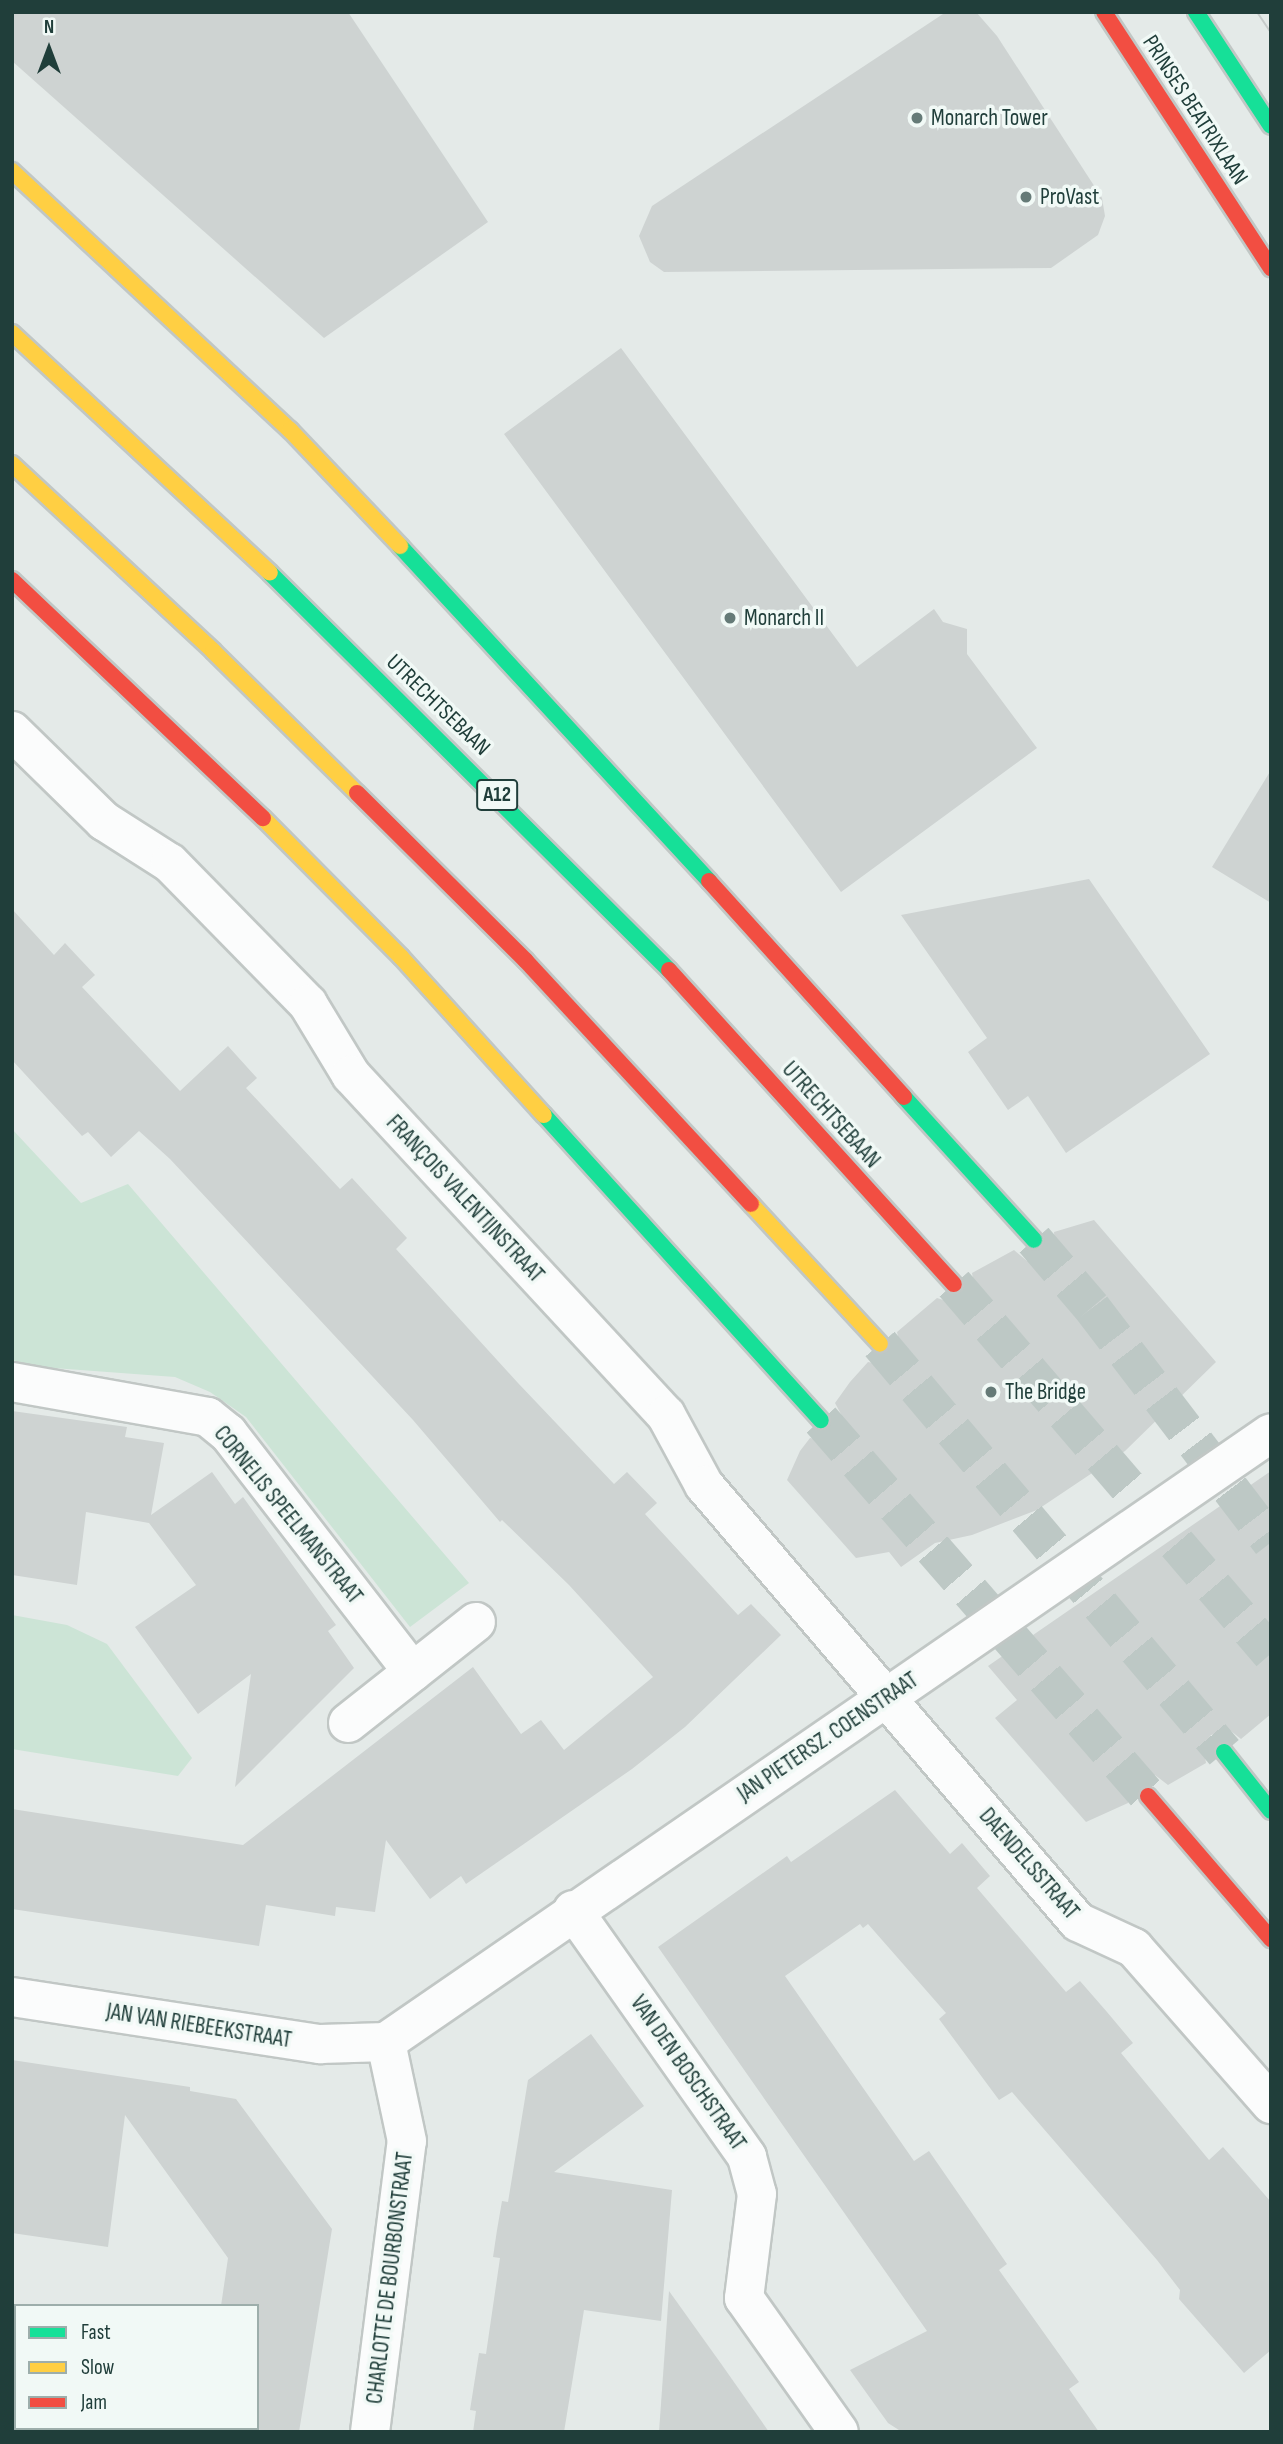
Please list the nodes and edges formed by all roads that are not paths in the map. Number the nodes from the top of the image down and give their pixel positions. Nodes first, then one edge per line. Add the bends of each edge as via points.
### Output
1 (1104, 12) edge
2 (1196, 12) edge
3 (1271, 126) edge
4 (12, 171) edge
5 (1271, 268) edge
6 (12, 332) edge
7 (12, 464) edge
8 (12, 580) edge
9 (12, 731) edge
10 (1034, 1240) tunnel mouth
11 (954, 1284) tunnel mouth
12 (880, 1344) tunnel mouth
13 (12, 1382) edge
14 (821, 1420) tunnel mouth
15 (1271, 1433) edge
16 (476, 1622) dead end
17 (413, 1672) junction
18 (886, 1698) junction
19 (348, 1723) dead end
20 (1224, 1752) tunnel mouth
21 (1148, 1796) tunnel mouth
22 (1271, 1811) edge
23 (573, 1910) junction
24 (1271, 1939) edge
25 (12, 1997) edge
26 (386, 2042) junction
27 (1271, 2104) edge
28 (370, 2432) edge
29 (839, 2432) edge

1 - 5 main road, PRINSES BEATRIXLAAN
2 - 3 main road
4 - 10 main road via 290,430 506,657
6 - 11 main road, UTRECHTSEBAAN / A12 via 270,573 556,853 680,981
7 - 12 main road via 213,651 526,961
8 - 14 main road via 311,864 401,957
9 - 18 street, FRANÇOIS VALENTIJNSTRAAT via 104,821 170,863 308,1004 351,1075 666,1416 704,1485
13 - 17 street, CORNELIS SPEELMANSTRAAT via 208,1417 228,1433
15 - 18 street, JAN PIETERSZ. COENSTRAAT
16 - 17 street
17 - 19 street
18 - 23 street, JAN PIETERSZ. COENSTRAAT
18 - 27 street, DAENDELSSTRAAT via 1077,1922 1134,1948
20 - 22 main road
21 - 24 main road
23 - 26 street, JAN PIETERSZ. COENSTRAAT
23 - 29 street, VAN DEN BOSCHSTRAAT via 747,2157 757,2194 744,2298
25 - 26 street, JAN VAN RIEBEEKSTRAAT via 320,2044
26 - 28 street, CHARLOTTE DE BOURBONSTRAAT via 407,2141

